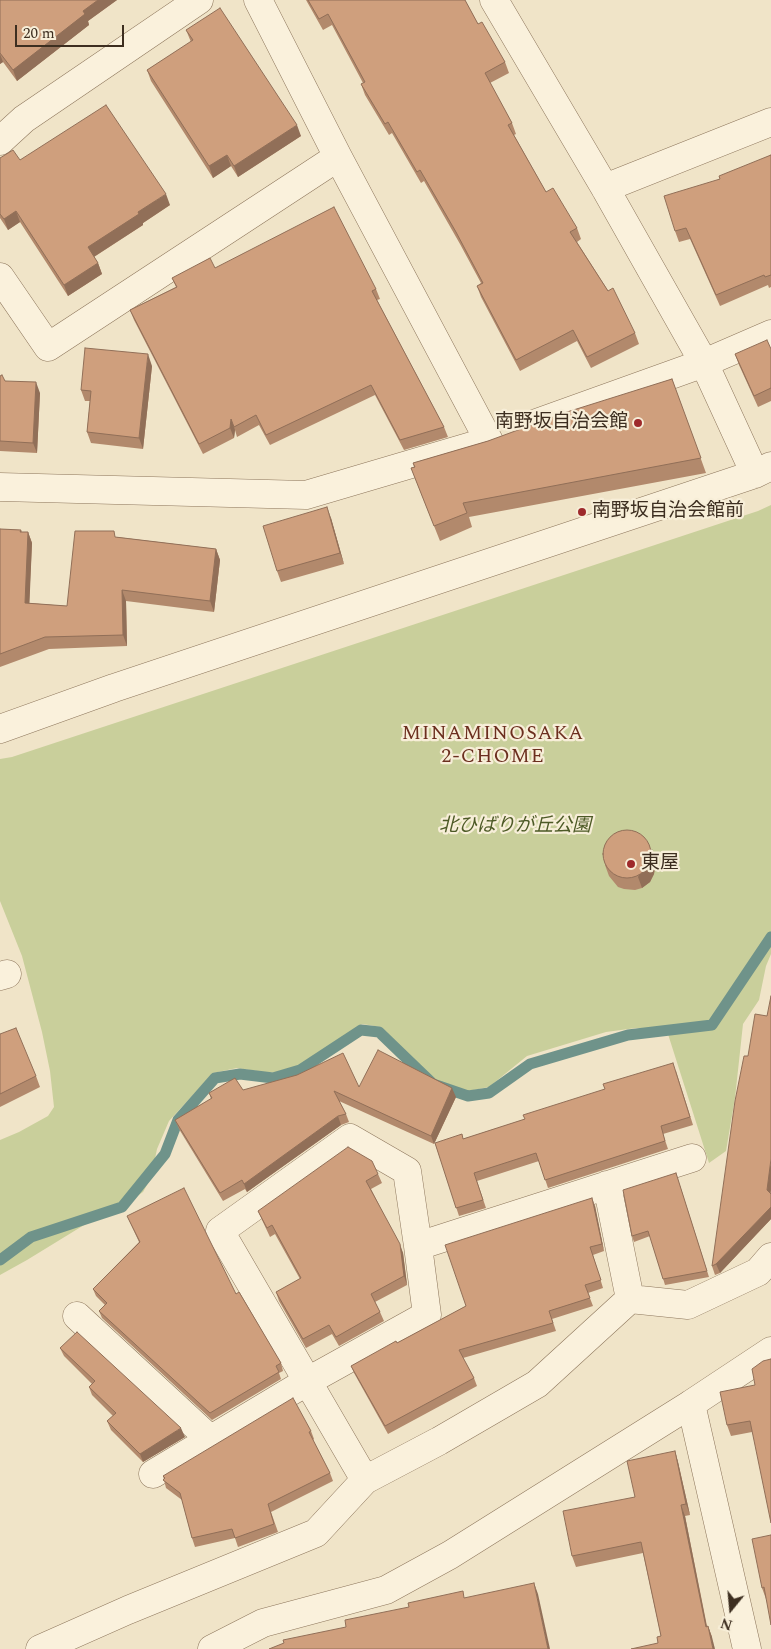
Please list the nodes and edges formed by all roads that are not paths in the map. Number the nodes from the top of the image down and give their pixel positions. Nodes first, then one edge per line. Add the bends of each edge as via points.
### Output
1 (199, 0) edge
2 (258, 0) edge
3 (494, 0) edge
4 (771, 122) edge
5 (0, 141) edge
6 (338, 157) junction
7 (605, 188) junction
8 (0, 277) edge
9 (771, 334) edge
10 (704, 363) junction
11 (489, 441) junction
12 (763, 470) edge
13 (0, 487) edge
14 (0, 729) edge
15 (692, 1158) dead end
16 (607, 1185) junction
17 (418, 1246) junction
18 (771, 1257) edge
19 (630, 1298) junction
20 (77, 1316) dead end
21 (771, 1351) edge
22 (308, 1382) junction
23 (690, 1404) junction
24 (211, 1440) junction
25 (153, 1474) dead end
26 (365, 1480) junction
27 (40, 1649) edge
28 (212, 1649) edge
29 (747, 1649) edge

1 - 5 street via 24,119
2 - 6 street
3 - 7 street
4 - 7 street
6 - 8 street via 48,347
6 - 11 street
7 - 10 street
9 - 10 street
10 - 11 street
10 - 12 street
11 - 13 street via 306,495
12 - 14 street
15 - 16 street
16 - 17 street
16 - 19 street
17 - 22 street via 427,1315
17 - 22 street via 407,1171 350,1138 220,1231
18 - 19 street via 758,1272 688,1305
19 - 26 street via 537,1384
20 - 24 street
21 - 23 street
22 - 24 street
22 - 26 street
23 - 28 street via 450,1555 386,1590 263,1623
23 - 29 street
24 - 25 street
26 - 27 street via 316,1533

